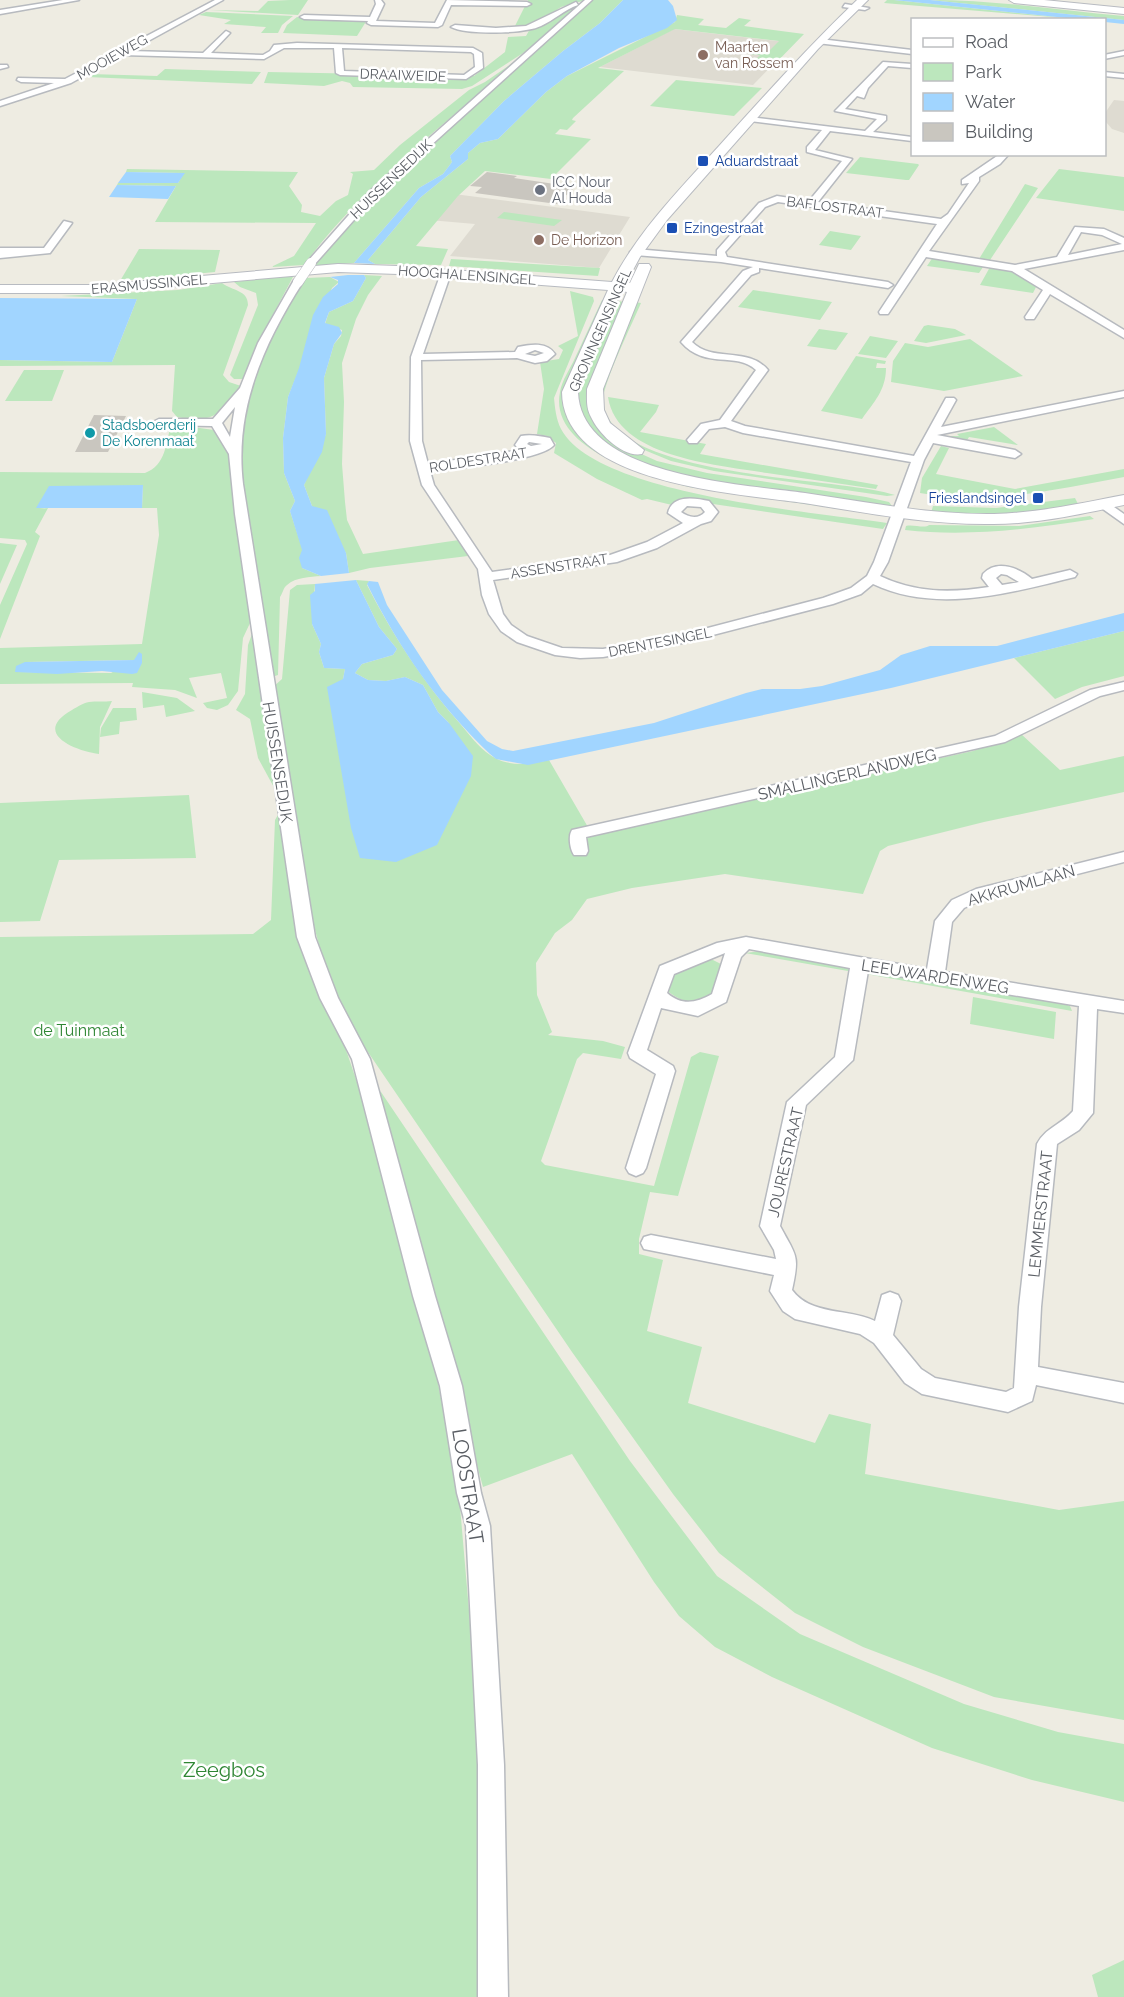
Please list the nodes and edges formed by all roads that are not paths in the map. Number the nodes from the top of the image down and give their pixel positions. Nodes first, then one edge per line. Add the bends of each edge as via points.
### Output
1 (76, 0) edge
2 (220, 0) edge
3 (370, 0) edge
4 (378, 0) edge
5 (1014, 0) edge
6 (1068, 0) edge
7 (450, 1) edge
8 (586, 2) edge
9 (527, 4) dead end
10 (861, 4) edge
11 (1124, 6) edge
12 (1124, 11) edge
13 (0, 12) edge
14 (304, 17) dead end
15 (373, 19) junction
16 (439, 21) junction
17 (516, 23) dead end
18 (455, 27) dead end
19 (226, 33) dead end
20 (824, 42) junction
21 (338, 46) junction
22 (406, 48) junction
23 (473, 50) junction
24 (488, 52) dead end
25 (911, 52) edge
26 (119, 53) junction
27 (1124, 53) edge
28 (205, 55) junction
29 (408, 57) dead end
30 (1106, 57) edge
31 (911, 66) edge
32 (1106, 74) edge
33 (1124, 76) edge
34 (21, 80) dead end
35 (68, 81) junction
36 (0, 104) edge
37 (754, 120) junction
38 (827, 130) junction
39 (866, 134) junction
40 (911, 140) edge
41 (1004, 156) edge
42 (811, 204) junction
43 (945, 220) junction
44 (67, 223) dead end
45 (1124, 242) edge
46 (1124, 247) edge
47 (641, 252) junction
48 (0, 253) edge
49 (922, 253) junction
50 (1062, 257) junction
51 (722, 258) junction
52 (761, 267) junction
53 (1015, 268) junction
54 (446, 273) junction
55 (297, 276) junction
56 (893, 286) junction
57 (618, 287) junction
58 (637, 288) junction
59 (1049, 288) junction
60 (0, 289) edge
61 (884, 312) dead end
62 (1030, 317) dead end
63 (1121, 331) edge
64 (519, 355) dead end
65 (416, 357) junction
66 (243, 390) junction
67 (1124, 394) edge
68 (950, 400) dead end
69 (159, 422) dead end
70 (216, 423) junction
71 (730, 424) junction
72 (933, 435) junction
73 (693, 440) dead end
74 (534, 450) dead end
75 (1015, 453) dead end
76 (235, 454) junction
77 (918, 460) junction
78 (422, 469) junction
79 (1124, 486) edge
80 (1090, 492) junction
81 (1124, 500) edge
82 (1104, 504) junction
83 (902, 507) junction
84 (1124, 520) edge
85 (696, 521) dead end
86 (1070, 574) dead end
87 (487, 577) junction
88 (873, 578) junction
89 (1124, 686) edge
90 (580, 851) dead end
91 (1124, 857) edge
92 (746, 943) junction
93 (860, 964) junction
94 (935, 976) junction
95 (657, 995) junction
96 (1088, 1000) junction
97 (1124, 1007) edge
98 (361, 1059) joint
99 (636, 1168) dead end
100 (651, 1243) dead end
101 (785, 1269) junction
102 (890, 1301) dead end
103 (882, 1337) junction
104 (1027, 1374) junction
105 (1124, 1393) edge
106 (493, 1997) edge

1 - 13 street
2 - 26 street, MOOIEWEG
3 - 4 street
4 - 15 street
5 - 12 street
6 - 11 street
7 - 9 street
7 - 16 street
8 - 18 street, HUISSENSEDIJK via 561,9 537,26 525,29
8 - 55 street, HUISSENSEDIJK, bridge via 374,192
10 - 20 street, GRONINGENSINGEL
14 - 15 street
15 - 16 street via 373,23 432,26
16 - 17 street
19 - 28 street
20 - 25 street
20 - 37 street, GRONINGENSINGEL
21 - 22 street
21 - 23 street, DRAAIWEIDE via 340,73 411,70 465,77 479,68 478,53
21 - 28 street via 281,46 264,57
22 - 23 street
22 - 29 street
23 - 24 street
26 - 28 street
26 - 35 street, MOOIEWEG
27 - 30 street
31 - 39 street via 886,64 864,88 847,114 883,118
32 - 33 street
34 - 35 street
35 - 36 street, MOOIEWEG
37 - 38 street
37 - 47 street, GRONINGENSINGEL via 662,217
38 - 39 street
38 - 42 street via 811,152 848,159
39 - 40 street
41 - 43 street via 974,176 975,181
42 - 43 street, BAFLOSTRAAT
42 - 51 street, BAFLOSTRAAT via 777,199 769,202 767,211
43 - 49 street
44 - 48 street via 48,252
45 - 50 street via 1104,232 1078,229
46 - 50 street
47 - 51 street
47 - 57 street, GRONINGENSINGEL
47 - 58 street, GRONINGENSINGEL
49 - 53 street
49 - 56 street
50 - 53 street
51 - 52 street
52 - 56 street
52 - 71 street via 692,347 702,354 759,364 762,370 725,419
53 - 59 street
54 - 55 street, HOOGHALENSINGEL via 369,268
54 - 57 street, HOOGHALENSINGEL
54 - 65 street, DRENTESINGEL
55 - 60 street, ERASMUSSINGEL via 98,289
55 - 66 street, HUISSENSEDIJK
56 - 61 street
57 - 58 street, HOOGHALENSINGEL
57 - 83 street, GRONINGENSINGEL via 570,392 575,419 597,444 636,464 699,483
58 - 83 street, GRONINGENSINGEL via 594,389 593,404 600,421 615,437 659,459 709,472
59 - 62 street
59 - 63 street
64 - 65 street
65 - 78 street, DRENTESINGEL via 416,441
66 - 70 street, HUISSENSEDIJK
66 - 76 street, HUISSENSEDIJK
67 - 72 street
68 - 72 street
69 - 70 street
70 - 76 street, HUISSENSEDIJK
71 - 73 street via 705,426
71 - 77 street
72 - 75 street
72 - 77 street
74 - 78 street, ROLDESTRAAT
76 - 98 street, HUISSENSEDIJK via 306,937 329,998
77 - 83 street
78 - 87 street, DRENTESINGEL via 428,485
79 - 80 street, GRONINGENSINGEL
80 - 82 street
80 - 83 street, GRONINGENSINGEL via 1006,505
81 - 82 street, GRONINGENSINGEL
82 - 83 street, GRONINGENSINGEL via 994,519 955,518
82 - 84 street
83 - 88 street
85 - 87 street, ASSENSTRAAT via 652,545 612,559
86 - 88 street via 998,590 939,594 902,591
87 - 88 street, DRENTESINGEL via 489,596 506,628 540,647 580,654 641,648 780,615 856,591
89 - 90 street, SMALLINGERLANDWEG via 1095,693 1000,739 578,834
91 - 94 street, AKKRUMLAAN via 982,893 958,904 944,921
92 - 93 street, LEEUWARDENWEG
92 - 95 street, LEEUWARDENWEG via 723,947 666,970
92 - 95 street via 733,954 720,998 699,1010 669,1005
93 - 94 street, LEEUWARDENWEG
93 - 101 street, JOURESTRAAT via 844,1060 797,1102 770,1226 787,1259
94 - 96 street, LEEUWARDENWEG
95 - 99 street, LEEUWARDENWEG via 637,1053 666,1071
96 - 97 street, LEEUWARDENWEG
96 - 104 street, LEMMERSTRAAT via 1083,1113 1047,1144
98 - 106 street, LOOSTRAAT via 451,1386 478,1526 491,1765
100 - 101 street
101 - 103 street, JOURESTRAAT via 782,1291 791,1305 803,1313 865,1326
102 - 103 street
103 - 104 street via 913,1376 930,1387 1008,1402 1024,1394
104 - 105 street

